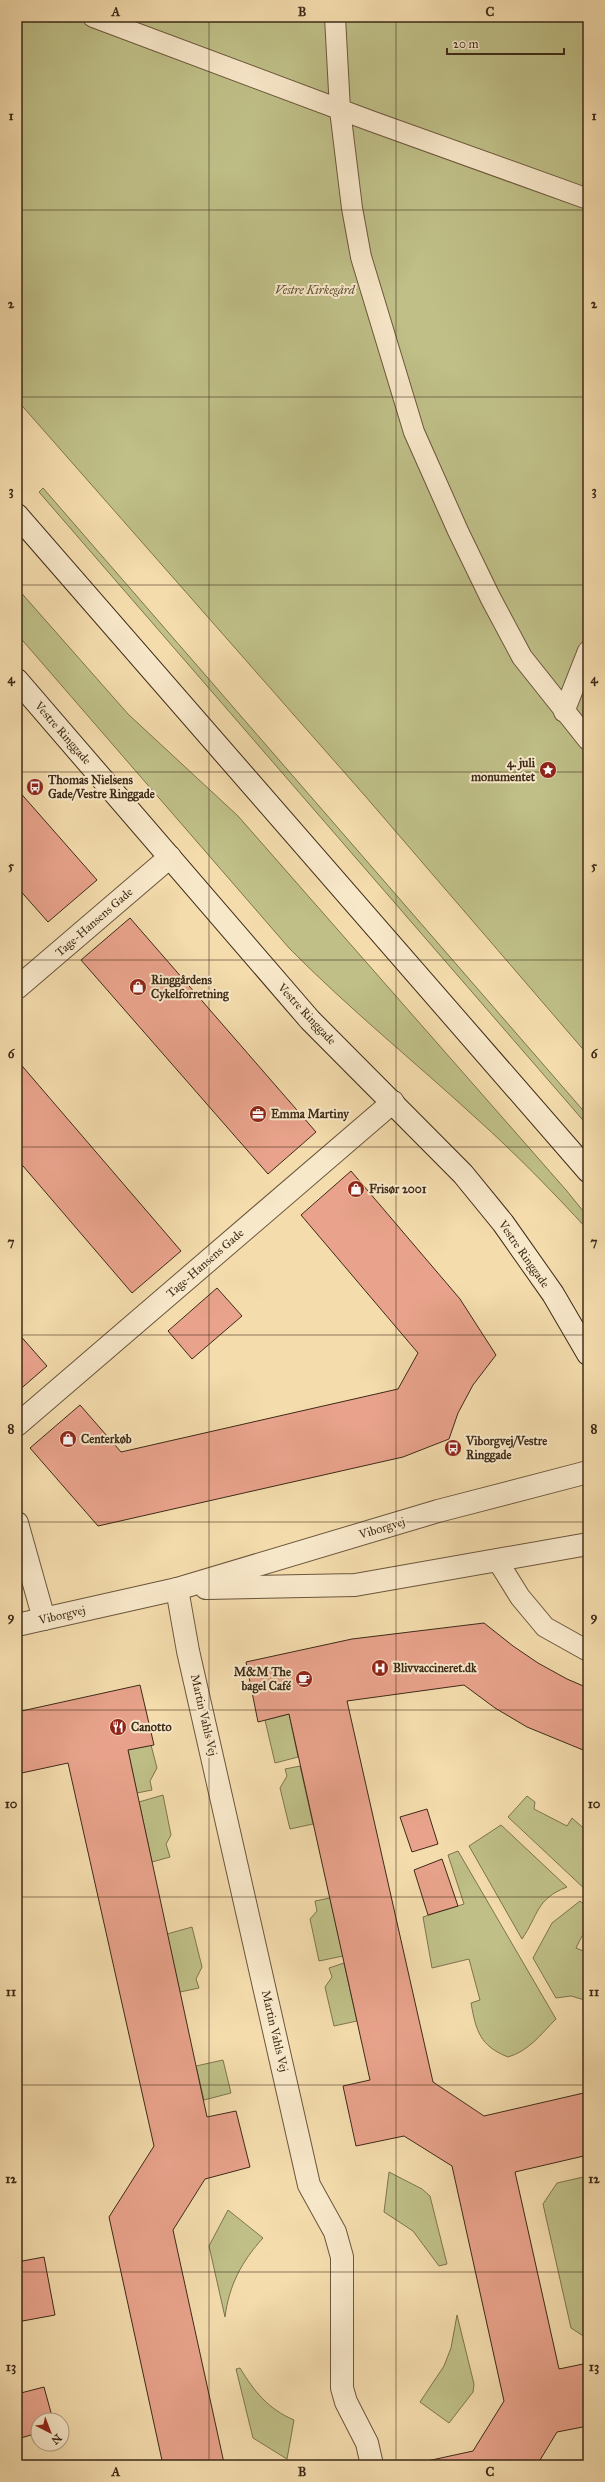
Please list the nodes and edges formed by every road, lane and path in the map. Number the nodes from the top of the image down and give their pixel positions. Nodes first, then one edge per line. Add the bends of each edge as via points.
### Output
1 (93, 17) edge
2 (335, 17) edge
3 (340, 110) junction
4 (588, 199) edge
5 (17, 515) edge
6 (588, 651) edge
7 (17, 680) edge
8 (564, 712) junction
9 (588, 740) edge
10 (170, 857) junction
11 (17, 988) edge
12 (393, 1102) junction
13 (588, 1171) edge
14 (588, 1354) edge
15 (17, 1425) edge
16 (588, 1472) edge
17 (17, 1522) edge
18 (588, 1544) edge
19 (497, 1560) junction
20 (177, 1589) junction
21 (44, 1619) junction
22 (17, 1625) edge
23 (588, 1651) edge
24 (372, 2465) edge

1 - 3 lane
2 - 3 lane
3 - 4 lane
3 - 8 lane via 361,257 414,432 494,604 522,657
5 - 13 street
6 - 8 lane
7 - 10 street, Vestre Ringgade
8 - 9 lane
10 - 11 street, Tage-Hansens Gade
10 - 12 street, Vestre Ringgade via 310,1020
12 - 14 street, Vestre Ringgade via 463,1174 503,1222 553,1294
12 - 15 street, Tage-Hansens Gade
16 - 20 street, Viborgvej via 438,1511
17 - 21 street
18 - 19 street, Viborgvej
19 - 20 street, Viborgvej via 355,1585
19 - 23 lane via 520,1597 545,1627
20 - 21 street, Viborgvej
20 - 24 street, Martin Vahls Vej via 188,1651 309,2185 335,2232 342,2257 342,2388 346,2402 367,2443
21 - 22 street, Viborgvej

